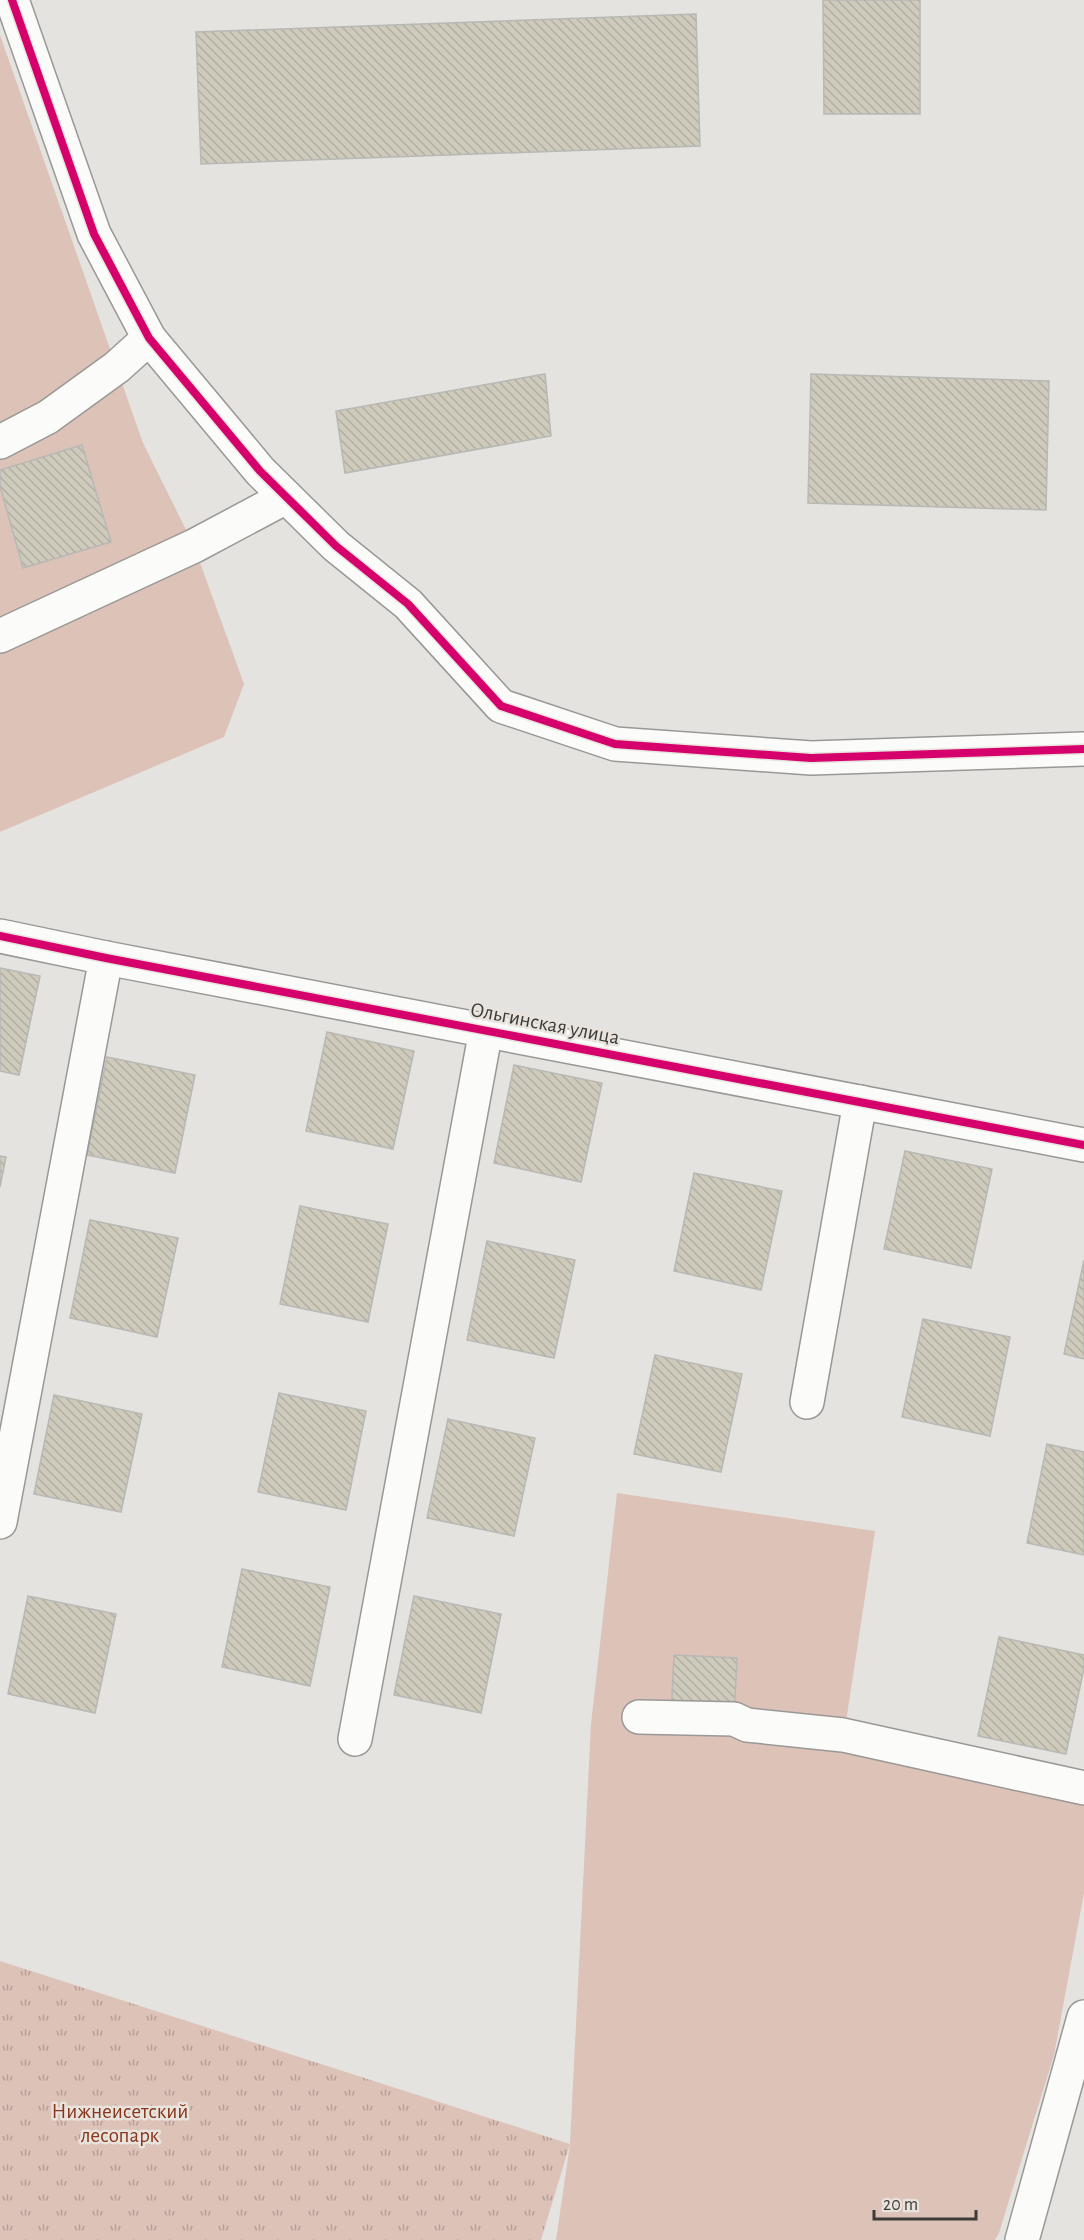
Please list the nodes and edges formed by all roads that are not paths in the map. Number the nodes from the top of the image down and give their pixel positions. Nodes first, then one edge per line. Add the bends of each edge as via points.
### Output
1 (12, 0) edge
2 (149, 338) junction
3 (0, 442) edge
4 (286, 497) junction
5 (0, 636) edge
6 (1084, 749) edge
7 (0, 936) edge
8 (106, 958) junction
9 (486, 1030) junction
10 (860, 1102) junction
11 (1084, 1145) edge
12 (807, 1402) dead end
13 (0, 1522) edge
14 (639, 1717) dead end
15 (355, 1739) dead end
16 (1084, 1788) edge
17 (1084, 2017) edge
18 (1022, 2240) edge

1 - 2 street via 93,234
2 - 3 street via 117,368 48,417
2 - 4 street
4 - 5 street via 194,546
4 - 6 street via 336,546 408,604 501,706 615,744 811,758
7 - 8 street, Ольгинская улица
8 - 9 street, Ольгинская улица
8 - 13 street
9 - 10 street, Ольгинская улица
9 - 15 street
10 - 11 street, Ольгинская улица
10 - 12 street
14 - 16 street via 734,1719 747,1725 843,1735
17 - 18 street

